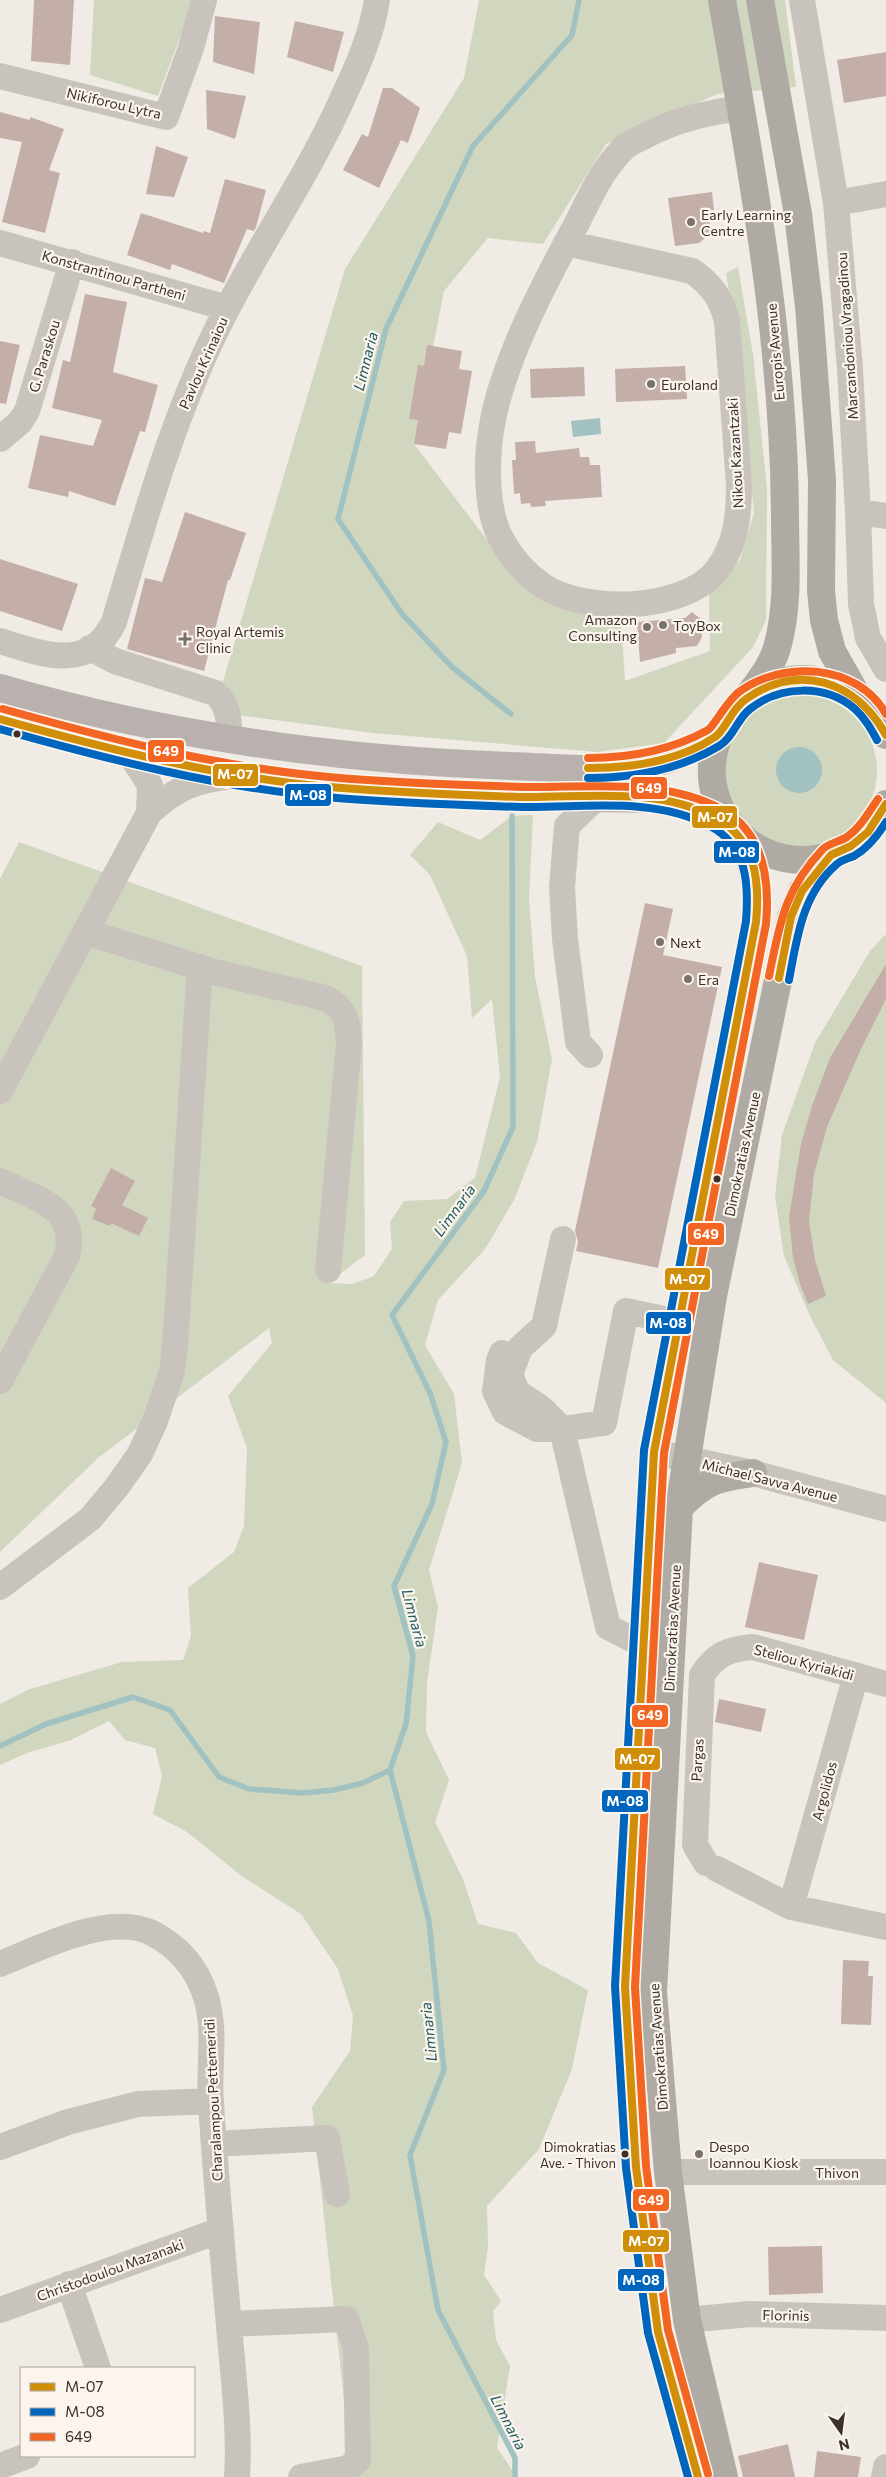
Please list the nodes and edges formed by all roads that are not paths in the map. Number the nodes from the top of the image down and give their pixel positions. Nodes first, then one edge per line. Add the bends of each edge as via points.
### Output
1 (204, 0) edge
2 (377, 0) edge
3 (722, 0) edge
4 (760, 0) edge
5 (802, 0) edge
6 (0, 76) edge
7 (741, 108) junction
8 (886, 194) edge
9 (836, 203) junction
10 (0, 243) edge
11 (566, 243) junction
12 (72, 262) junction
13 (227, 308) junction
14 (0, 439) edge
15 (858, 512) junction
16 (886, 516) edge
17 (0, 641) edge
18 (90, 648) junction
19 (886, 669) edge
20 (0, 688) edge
21 (858, 698) junction
22 (746, 699) junction
23 (0, 719) edge
24 (883, 727) edge
25 (719, 734) junction
26 (230, 739) junction
27 (130, 754) junction
28 (238, 776) junction
29 (596, 798) junction
30 (150, 813) junction
31 (882, 815) edge
32 (738, 834) junction
33 (831, 855) junction
34 (86, 932) junction
35 (200, 967) junction
36 (590, 1056) dead end
37 (0, 1090) edge
38 (0, 1181) edge
39 (563, 1240) dead end
40 (328, 1270) dead end
41 (534, 1317) dead end
42 (678, 1322) junction
43 (0, 1380) edge
44 (562, 1429) junction
45 (654, 1452) junction
46 (687, 1459) junction
47 (753, 1474) junction
48 (679, 1508) junction
49 (886, 1509) edge
50 (0, 1587) edge
51 (643, 1645) junction
52 (702, 1675) joint
53 (856, 1675) junction
54 (886, 1684) edge
55 (791, 1907) junction
56 (886, 1927) edge
57 (0, 1964) edge
58 (210, 2101) junction
59 (214, 2144) junction
60 (0, 2147) edge
61 (668, 2172) junction
62 (886, 2172) edge
63 (338, 2194) dead end
64 (221, 2230) junction
65 (69, 2284) junction
66 (0, 2310) edge
67 (886, 2318) edge
68 (687, 2320) junction
69 (229, 2324) junction
70 (98, 2367) edge
71 (24, 2457) edge
72 (0, 2466) edge
73 (886, 2467) edge
74 (237, 2477) edge
75 (301, 2477) edge
76 (698, 2477) edge
77 (724, 2477) edge
78 (884, 2477) edge

1 - 6 street, Nikiforou Lytra via 166,117
2 - 13 street, Pavlou Krinaiou via 362,55 332,123
3 - 7 highway, Europis Avenue
4 - 21 highway via 798,214 809,306 822,480 821,591 824,620 832,652
5 - 9 street, Marcandoniou Vragadinou
7 - 11 street, Nikou Kazantzaki via 665,125 625,146 604,172
7 - 22 highway, Europis Avenue via 778,366 785,591 778,646 764,676
8 - 9 street
9 - 15 street, Marcandoniou Vragadinou
10 - 12 street, Konstrantinou Partheni
11 - 11 street, Nikou Kazantzaki via 506,374 492,420 487,467 492,510 502,540 519,564 542,585 570,598 598,604 646,603 664,599 697,585 716,571 736,530 739,485 727,321 723,305 707,282 692,271
12 - 13 street, Konstrantinou Partheni
12 - 14 street, G. Paraskou via 27,411 20,422
13 - 18 street, Pavlou Krinaiou via 166,449 114,622 101,641
15 - 16 street
15 - 19 street, Marcandoniou Vragadinou via 861,604 868,638
17 - 18 street, Pavlou Krinaiou via 62,658
18 - 26 street via 114,661 215,693 223,700 229,717
20 - 26 main road via 135,721
21 - 22 highway via 830,683 797,680 770,686
21 - 24 highway
22 - 25 highway via 730,715
23 - 27 main road
25 - 26 main road via 662,762 631,768 441,764
25 - 32 highway via 712,761 712,780 719,806
27 - 28 main road
27 - 30 street via 150,785
28 - 29 main road via 439,795
28 - 30 street via 193,783 167,796
29 - 32 main road via 654,799 688,805
29 - 36 street via 566,826 562,887 578,1042
30 - 34 street
31 - 33 highway via 860,840
32 - 33 highway via 760,850 786,858 804,860
32 - 42 highway, Dimokratias Avenue via 755,876 758,908
33 - 46 highway, Dimokratias Avenue via 802,891 791,917 713,1296
34 - 35 street
34 - 37 street
35 - 40 street via 325,998 344,1012 349,1042
35 - 50 street via 175,1346 164,1396 140,1454 90,1519
38 - 43 street via 58,1210 71,1242 67,1256
39 - 44 street via 544,1326 520,1348 510,1374 518,1392 541,1408
41 - 44 street via 511,1336 499,1360 495,1391 505,1412 537,1429
42 - 44 street via 626,1311 604,1423
42 - 45 highway, Dimokratias Avenue
44 - 51 street via 608,1627
45 - 46 street, Michael Savva Avenue
45 - 51 highway, Dimokratias Avenue
46 - 47 street, Michael Savva Avenue
46 - 48 highway, Dimokratias Avenue
47 - 48 highway via 706,1483
47 - 49 street, Michael Savva Avenue
48 - 61 highway, Dimokratias Avenue via 653,1992
51 - 76 highway, Dimokratias Avenue via 625,1987 630,2082 636,2167 658,2332
52 - 53 street, Steliou Kyriakidi via 711,1661 724,1653 753,1647
52 - 55 street, Pargas via 706,1859
53 - 54 street, Steliou Kyriakidi
53 - 55 street, Argolidos
55 - 56 street
57 - 58 street, Charalampou Pettemeridi via 67,1937 115,1926 150,1932 176,1949 194,1968 206,1995 210,2022
58 - 59 street, Charalampou Pettemeridi
58 - 60 street via 138,2104 68,2122
59 - 63 street via 327,2138
59 - 64 street, Charalampou Pettemeridi
61 - 62 street, Thivon
61 - 68 highway, Dimokratias Avenue
64 - 65 street, Christodoulou Mazanaki
64 - 69 street, Charalampou Pettemeridi
65 - 66 street, Christodoulou Mazanaki
65 - 70 street
67 - 68 street, Florinis via 750,2314
68 - 77 highway, Dimokratias Avenue
69 - 74 street, Charalampou Pettemeridi via 236,2409
69 - 75 street via 346,2319 356,2348 358,2460 349,2468
71 - 72 street
73 - 78 street

